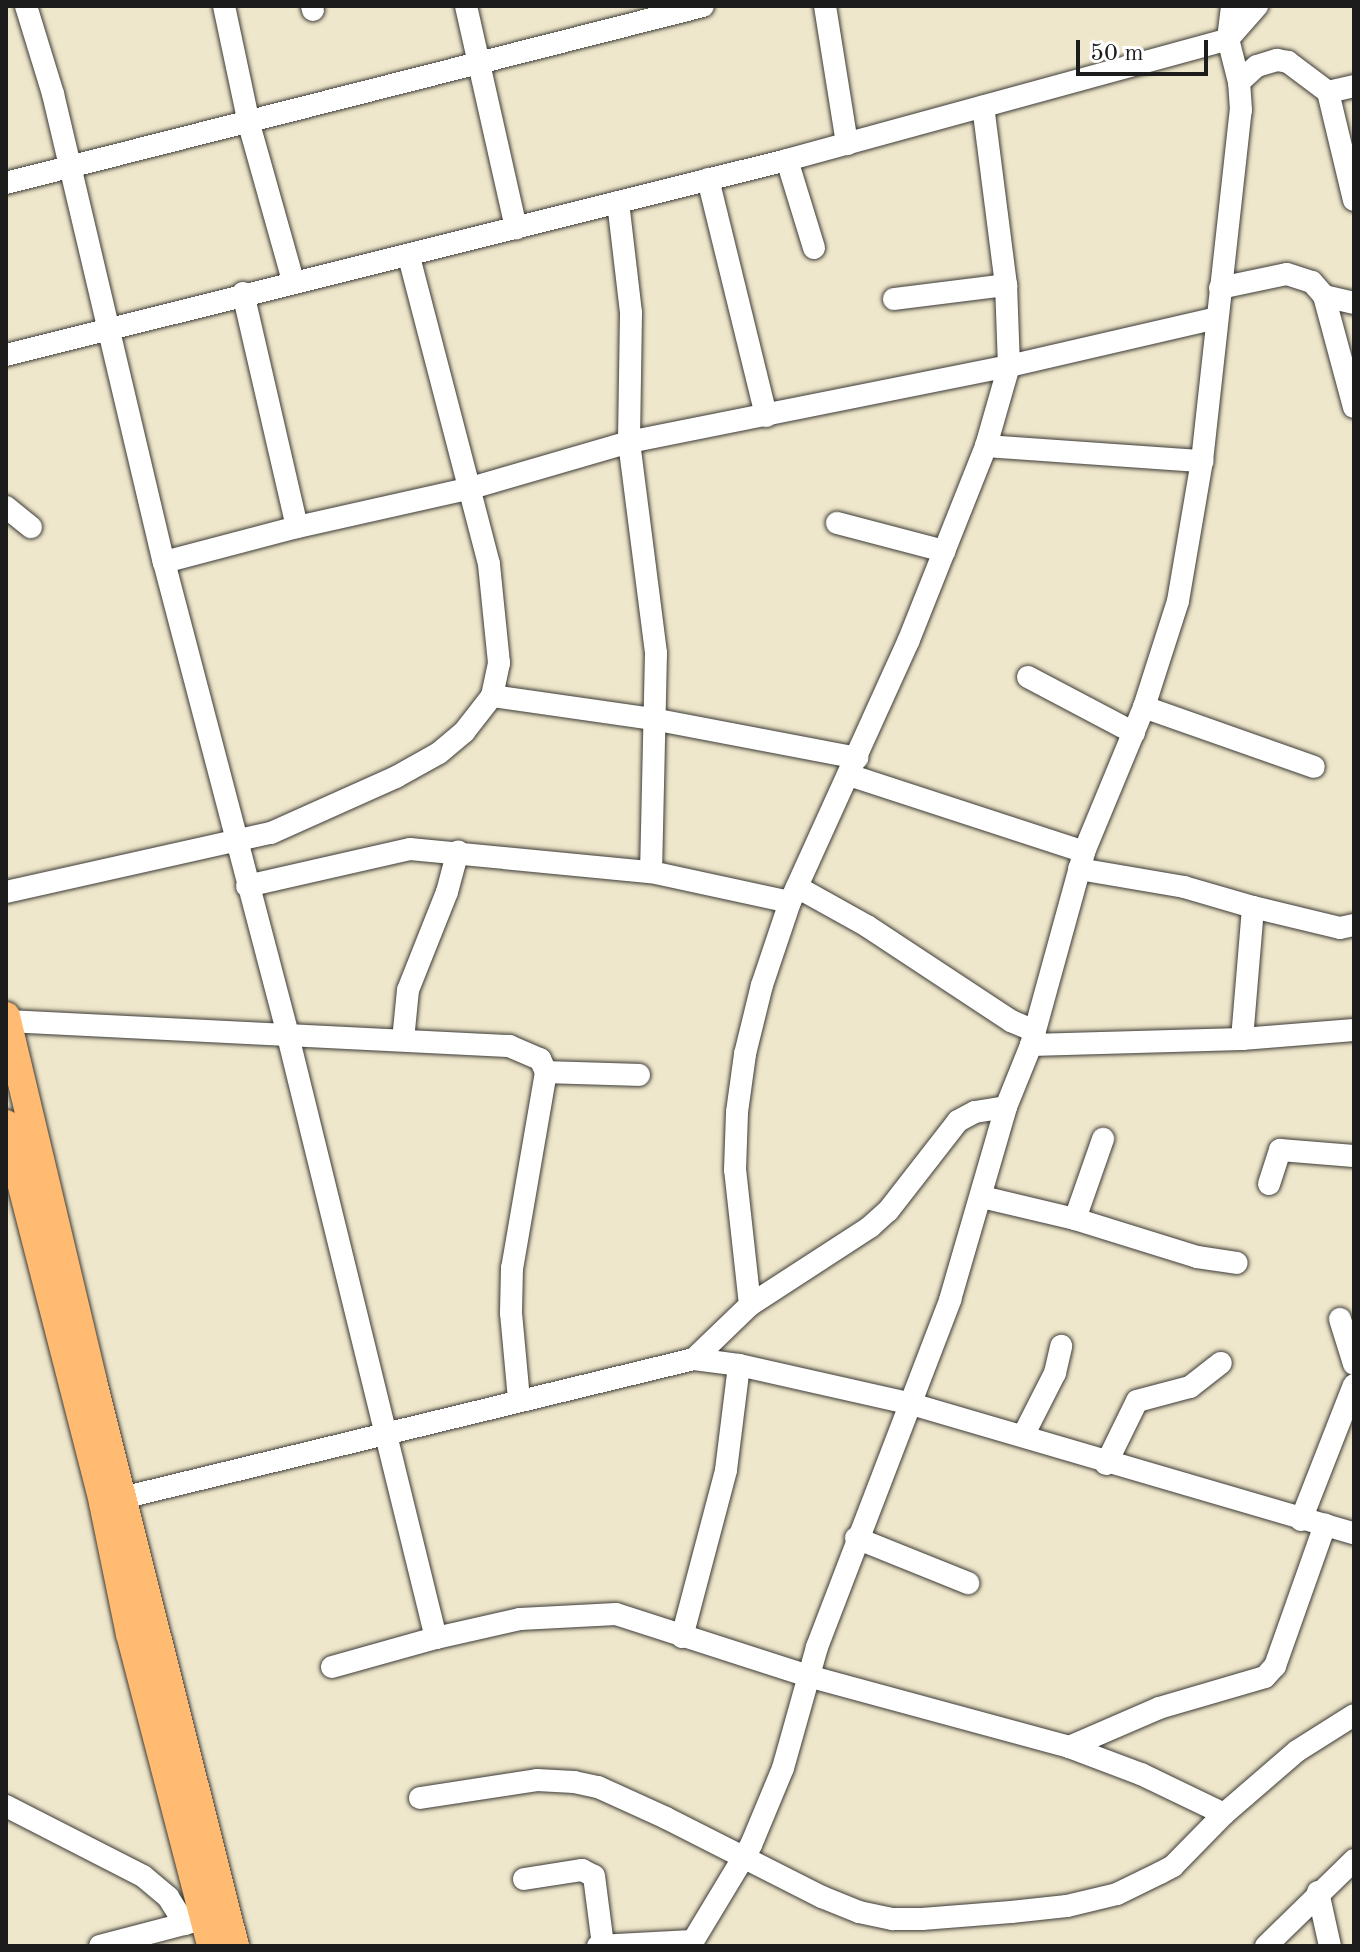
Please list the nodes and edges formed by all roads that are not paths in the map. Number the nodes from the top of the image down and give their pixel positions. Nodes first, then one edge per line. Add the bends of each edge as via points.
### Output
1 (26, 6) edge
2 (224, 6) edge
3 (466, 6) edge
4 (703, 6) edge
5 (825, 6) edge
6 (1232, 6) edge
7 (1257, 6) edge
8 (1228, 39) junction
9 (477, 65) junction
10 (1239, 82) junction
11 (1354, 86) edge
12 (1328, 92) junction
13 (983, 106) junction
14 (249, 124) junction
15 (847, 144) junction
16 (787, 160) junction
17 (69, 164) junction
18 (708, 179) junction
19 (6, 183) edge
20 (1354, 200) edge
21 (618, 202) junction
22 (516, 228) junction
23 (814, 248) dead end
24 (409, 256) junction
25 (293, 281) junction
26 (1006, 285) junction
27 (1220, 288) junction
28 (243, 293) junction
29 (1324, 296) junction
30 (894, 299) dead end
31 (1354, 303) edge
32 (1217, 318) junction
33 (108, 328) junction
34 (6, 355) edge
35 (1009, 366) junction
36 (1354, 407) edge
37 (766, 416) junction
38 (629, 442) junction
39 (986, 446) junction
40 (1202, 461) junction
41 (471, 488) junction
42 (6, 507) edge
43 (837, 523) dead end
44 (31, 527) dead end
45 (297, 527) junction
46 (944, 551) junction
47 (164, 562) junction
48 (1028, 677) dead end
49 (492, 696) junction
50 (1144, 707) junction
51 (653, 719) junction
52 (1134, 733) junction
53 (853, 766) junction
54 (1314, 767) dead end
55 (235, 842) junction
56 (458, 851) junction
57 (1081, 860) junction
58 (651, 872) junction
59 (247, 886) junction
60 (6, 892) edge
61 (793, 895) junction
62 (1253, 907) junction
63 (1354, 925) edge
64 (7, 1018) edge
65 (1354, 1030) edge
66 (287, 1032) junction
67 (1033, 1038) junction
68 (1242, 1039) junction
69 (403, 1040) junction
70 (546, 1072) junction
71 (639, 1075) dead end
72 (1006, 1107) junction
73 (6, 1124) edge
74 (1103, 1139) dead end
75 (1354, 1156) edge
76 (1269, 1184) dead end
77 (982, 1197) junction
78 (1075, 1219) junction
79 (1237, 1263) dead end
80 (750, 1305) junction
81 (1340, 1319) dead end
82 (1061, 1346) dead end
83 (694, 1359) junction
84 (1221, 1363) dead end
85 (1354, 1364) edge
86 (739, 1365) junction
87 (1354, 1385) edge
88 (519, 1400) junction
89 (908, 1403) junction
90 (1023, 1436) junction
91 (384, 1437) junction
92 (1345, 1438) edge
93 (1106, 1464) junction
94 (122, 1498) junction
95 (1301, 1520) junction
96 (1325, 1525) junction
97 (1354, 1533) edge
98 (856, 1538) junction
99 (968, 1583) dead end
100 (682, 1637) junction
101 (436, 1638) junction
102 (332, 1667) dead end
103 (808, 1676) junction
104 (1354, 1715) edge
105 (1069, 1747) junction
106 (420, 1798) dead end
107 (6, 1806) edge
108 (1224, 1814) junction
109 (744, 1856) junction
110 (1354, 1860) edge
111 (524, 1879) dead end
112 (1318, 1892) junction
113 (207, 1925) edge
114 (691, 1944) edge
115 (100, 1946) edge
116 (235, 1946) edge
117 (600, 1946) edge
118 (1266, 1946) edge
119 (1330, 1946) edge

1 - 17 street
2 - 14 street
3 - 9 street
4 - 9 street
5 - 15 street
6 - 8 street
7 - 8 street
8 - 10 street
8 - 13 street
9 - 14 street
9 - 22 street
10 - 12 street via 1257,66 1277,60 1288,62
10 - 27 street via 1241,110
11 - 12 street
12 - 20 street
13 - 15 street
13 - 26 street
14 - 17 street
14 - 25 street
15 - 16 street
16 - 18 street
16 - 23 street
17 - 19 street
17 - 33 street
18 - 21 street
18 - 37 street
21 - 22 street
21 - 38 street via 631,313
22 - 24 street
24 - 25 street
24 - 41 street
25 - 28 street
26 - 30 street
26 - 35 street
27 - 29 street via 1287,274 1312,282
27 - 32 street
28 - 33 street
28 - 45 street
29 - 31 street
29 - 36 street
32 - 35 street
32 - 40 street
33 - 34 street
33 - 47 street
35 - 37 street
35 - 39 street
37 - 38 street
38 - 41 street
38 - 51 street via 656,653
39 - 40 street
39 - 46 street
40 - 50 street via 1186,572
41 - 45 street
41 - 49 street via 489,564 498,637
42 - 44 street
43 - 46 street
45 - 47 street
46 - 53 street
47 - 55 street
48 - 52 street
49 - 51 street
49 - 55 street via 464,732 439,753 314,815
50 - 52 street
50 - 54 street
51 - 53 street
51 - 58 street
52 - 57 street
53 - 57 street
53 - 61 street
55 - 59 street
55 - 60 street
56 - 58 street
56 - 59 street via 389,851
56 - 69 street via 408,990
57 - 62 street
57 - 67 street
58 - 61 street
59 - 66 street
61 - 67 street via 867,926
61 - 80 street via 762,985 737,1112 735,1170
62 - 63 street via 1340,928
62 - 68 street
64 - 66 street
64 - 94 main road
65 - 68 street
66 - 69 street
66 - 91 street
67 - 68 street
67 - 72 street
69 - 70 street via 509,1046 540,1059
70 - 71 street
70 - 88 street via 512,1268
72 - 77 street
72 - 80 street via 958,1121 870,1227
73 - 113 main road
74 - 78 street
75 - 76 street via 1280,1150
77 - 78 street
77 - 89 street via 950,1300
78 - 79 street via 1197,1257
80 - 83 street
81 - 85 street
82 - 90 street via 1055,1373
83 - 86 street
83 - 88 street
84 - 93 street via 1190,1387 1137,1401
86 - 89 street
86 - 100 street via 726,1470
87 - 92 street
88 - 91 street
89 - 90 street
89 - 98 street
90 - 93 street
91 - 94 street
91 - 101 street
92 - 95 street
93 - 95 street
94 - 113 main road
95 - 96 street
96 - 97 street
96 - 105 street via 1275,1666 1265,1677 1159,1708
98 - 99 street
98 - 103 street
100 - 101 street via 598,1613 520,1619
100 - 103 street
101 - 102 street
103 - 105 street
103 - 109 street via 783,1768
104 - 108 street via 1297,1751
105 - 108 street
106 - 109 street via 537,1780 574,1782 598,1787
107 - 113 street via 143,1876
108 - 109 street via 1173,1866 1117,1894 1011,1912 922,1919 870,1914 822,1897
109 - 114 street
110 - 112 street
111 - 117 street via 582,1870 594,1876
112 - 118 street
112 - 119 street
113 - 115 street
113 - 116 main road
114 - 117 street

